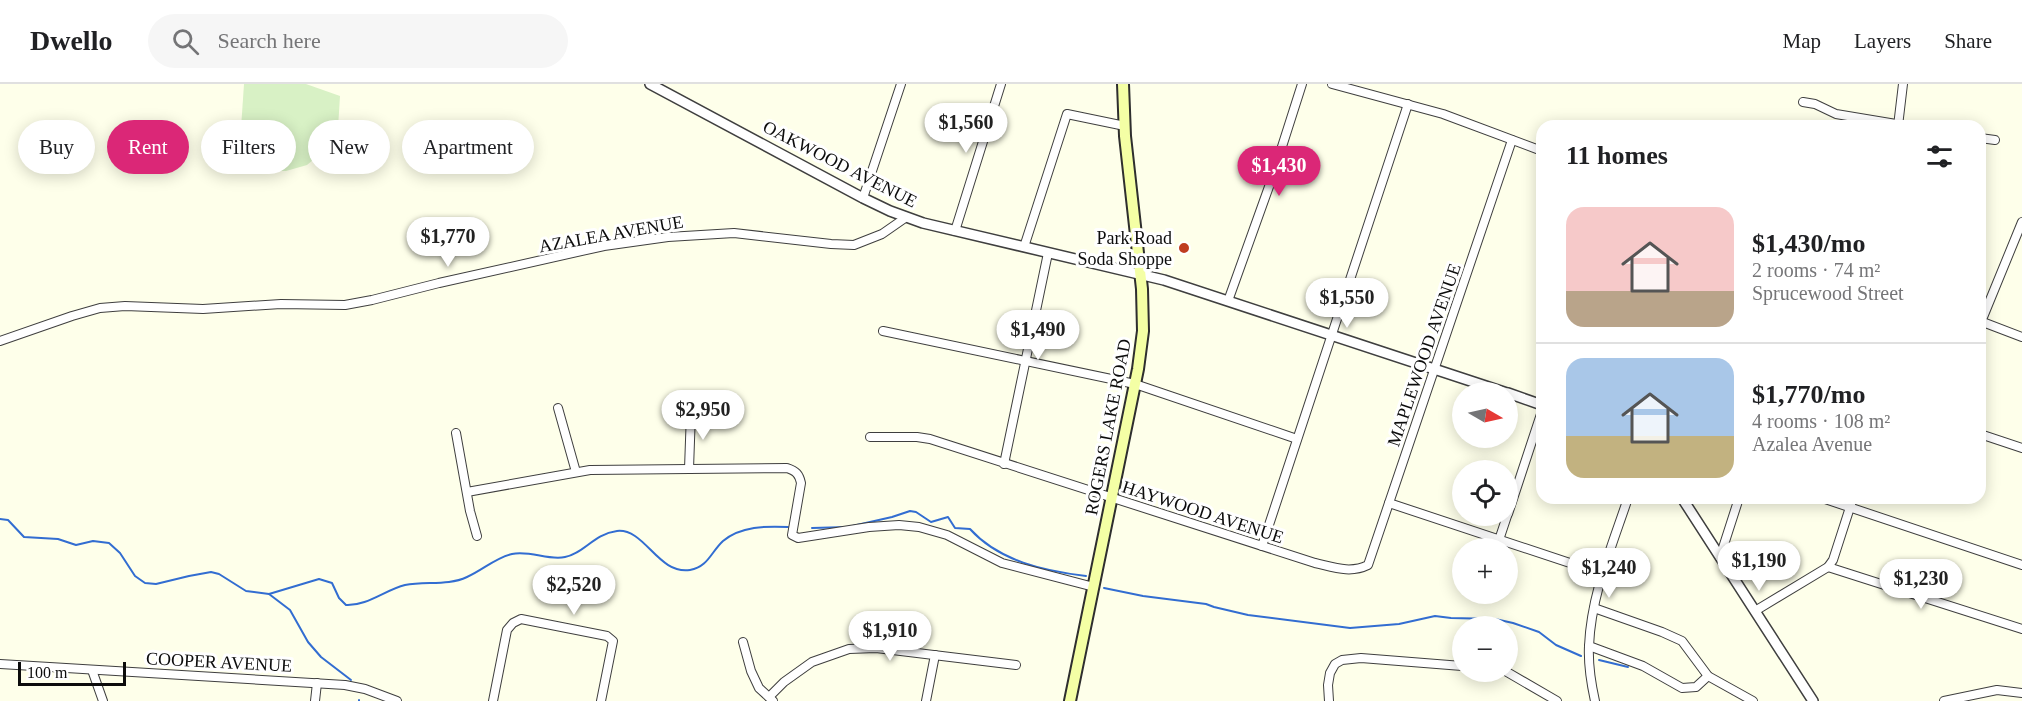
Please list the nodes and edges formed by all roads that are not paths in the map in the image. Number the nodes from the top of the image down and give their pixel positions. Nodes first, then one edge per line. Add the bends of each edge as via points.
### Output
1 (650, 84) edge
2 (901, 84) edge
3 (1001, 84) edge
4 (1123, 84) edge
5 (1302, 84) edge
6 (1332, 84) edge
7 (1903, 84) edge
8 (1803, 102) dead end
9 (1408, 104) junction
10 (1870, 120) edge
11 (1899, 120) edge
12 (1125, 126) junction
13 (1986, 139) edge
14 (1512, 140) junction
15 (1995, 140) dead end
16 (1536, 149) edge
17 (862, 198) junction
18 (905, 218) junction
19 (2022, 222) edge
20 (956, 231) junction
21 (1024, 247) junction
22 (1048, 253) junction
23 (1141, 274) junction
24 (1228, 301) junction
25 (1986, 310) edge
26 (1986, 324) edge
27 (883, 331) dead end
28 (1332, 335) junction
29 (2022, 337) edge
30 (0, 341) edge
31 (1025, 361) junction
32 (1435, 369) junction
33 (1474, 382) edge
34 (1135, 384) junction
35 (1518, 397) edge
36 (1536, 403) edge
37 (558, 408) dead end
38 (692, 412) dead end
39 (1536, 429) edge
40 (456, 433) dead end
41 (1986, 436) edge
42 (870, 437) dead end
43 (1297, 439) junction
44 (2022, 448) edge
45 (1004, 464) junction
46 (689, 469) junction
47 (576, 472) junction
48 (1518, 482) edge
49 (467, 492) junction
50 (1112, 499) junction
51 (1389, 503) junction
52 (1626, 504) edge
53 (1686, 504) edge
54 (1738, 504) edge
55 (1841, 504) edge
56 (1851, 504) edge
57 (1850, 507) junction
58 (477, 536) dead end
59 (1493, 538) edge
60 (1262, 546) junction
61 (1518, 546) edge
62 (1719, 557) junction
63 (2022, 565) edge
64 (1828, 567) junction
65 (1353, 571) joint
66 (1603, 574) junction
67 (1094, 586) junction
68 (1594, 608) junction
69 (1755, 611) junction
70 (2022, 628) edge
71 (743, 642) dead end
72 (1589, 646) junction
73 (935, 655) junction
74 (0, 664) edge
75 (1016, 665) dead end
76 (1452, 665) edge
77 (92, 670) junction
78 (1708, 676) junction
79 (1518, 678) edge
80 (317, 683) junction
81 (2022, 693) edge
82 (771, 699) edge
83 (103, 701) edge
84 (315, 701) edge
85 (397, 701) edge
86 (493, 701) edge
87 (601, 701) edge
88 (926, 701) edge
89 (1070, 701) edge
90 (1329, 701) edge
91 (1557, 701) edge
92 (1595, 701) edge
93 (1753, 701) edge
94 (1813, 701) edge
95 (1944, 701) edge

1 - 17 street, OAKWOOD AVENUE
2 - 17 street
3 - 20 street
4 - 12 main road, ROGERS LAKE ROAD
5 - 24 street
6 - 9 street
7 - 11 street
8 - 10 street via 1836,114
9 - 14 street
9 - 28 street
12 - 21 street via 1067,114
12 - 23 main road, ROGERS LAKE ROAD
13 - 15 street
14 - 16 street
14 - 32 street, MAPLEWOOD AVENUE
17 - 18 street, OAKWOOD AVENUE
18 - 20 street, OAKWOOD AVENUE
18 - 30 street, AZALEA AVENUE via 882,234 854,245 734,233 668,237 604,246 345,305 100,308
19 - 25 street
20 - 21 street, OAKWOOD AVENUE
21 - 22 street, OAKWOOD AVENUE
22 - 23 street, OAKWOOD AVENUE
22 - 31 street
23 - 24 street, OAKWOOD AVENUE
23 - 34 main road, ROGERS LAKE ROAD via 1143,331
24 - 28 street, OAKWOOD AVENUE
26 - 29 street
27 - 31 street
28 - 32 street, OAKWOOD AVENUE
28 - 43 street
31 - 34 street
31 - 45 street
32 - 33 street, OAKWOOD AVENUE
32 - 51 street, MAPLEWOOD AVENUE
34 - 43 street
34 - 50 main road, ROGERS LAKE ROAD
35 - 36 street, OAKWOOD AVENUE
37 - 47 street
38 - 46 street
39 - 48 street
40 - 49 street
41 - 44 street
42 - 45 street, HAYWOOD AVENUE via 930,439
43 - 60 street
45 - 50 street, HAYWOOD AVENUE
46 - 47 street
46 - 67 street via 775,467 795,471 801,483 792,535 798,538 869,527 919,527 947,535 1002,563
47 - 49 street
49 - 58 street
50 - 60 street, HAYWOOD AVENUE
50 - 67 main road, ROGERS LAKE ROAD
51 - 59 street
51 - 65 street, MAPLEWOOD AVENUE via 1368,565
52 - 66 street
53 - 62 street
54 - 62 street
55 - 57 street
56 - 57 street
57 - 63 street
57 - 64 street
60 - 65 street, HAYWOOD AVENUE
61 - 66 street
62 - 69 street
64 - 69 street
64 - 70 street
66 - 68 street
67 - 89 main road, ROGERS LAKE ROAD
68 - 72 street
68 - 78 street via 1682,641
69 - 94 street
71 - 82 street via 759,688
72 - 78 street via 1643,666 1682,688 1696,687
72 - 92 street
73 - 75 street
73 - 82 street via 876,648 849,650 812,662 784,682
73 - 88 street
74 - 77 street, COOPER AVENUE
76 - 90 street via 1342,660 1330,673
77 - 80 street, COOPER AVENUE
77 - 83 street
78 - 93 street
79 - 91 street
80 - 84 street
80 - 85 street, COOPER AVENUE via 365,689
81 - 95 street via 1997,690
86 - 87 street via 507,630 521,619 607,636 613,641

